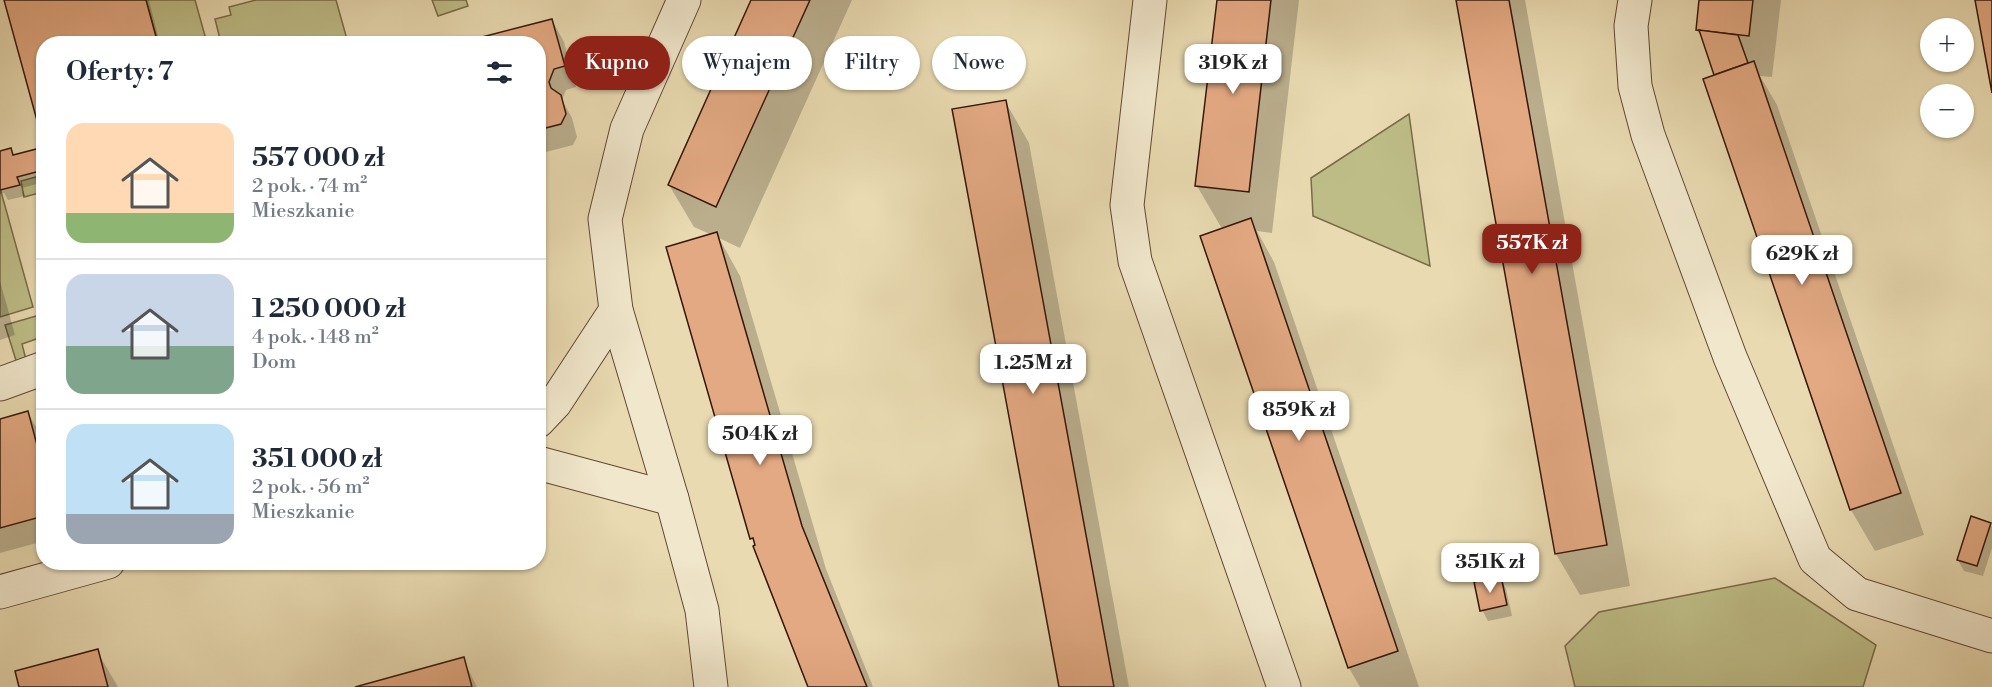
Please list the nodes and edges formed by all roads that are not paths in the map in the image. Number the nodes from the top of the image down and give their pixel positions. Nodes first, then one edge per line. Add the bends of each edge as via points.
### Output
1 (684, 0) edge
2 (1150, 0) edge
3 (1635, 0) edge
4 (616, 310) junction
5 (36, 371) edge
6 (0, 384) edge
7 (546, 413) edge
8 (546, 465) edge
9 (672, 498) junction
10 (79, 570) edge
11 (0, 592) edge
12 (1992, 636) edge
13 (711, 687) edge
14 (1284, 687) edge

1 - 4 street via 627,129 605,219
2 - 14 street via 1127,205 1135,261
3 - 12 street via 1631,26 1635,87 1648,135 1730,357 1815,559 1857,594
4 - 7 street
4 - 9 street
5 - 6 street
8 - 9 street
9 - 13 street via 702,610
10 - 11 street

